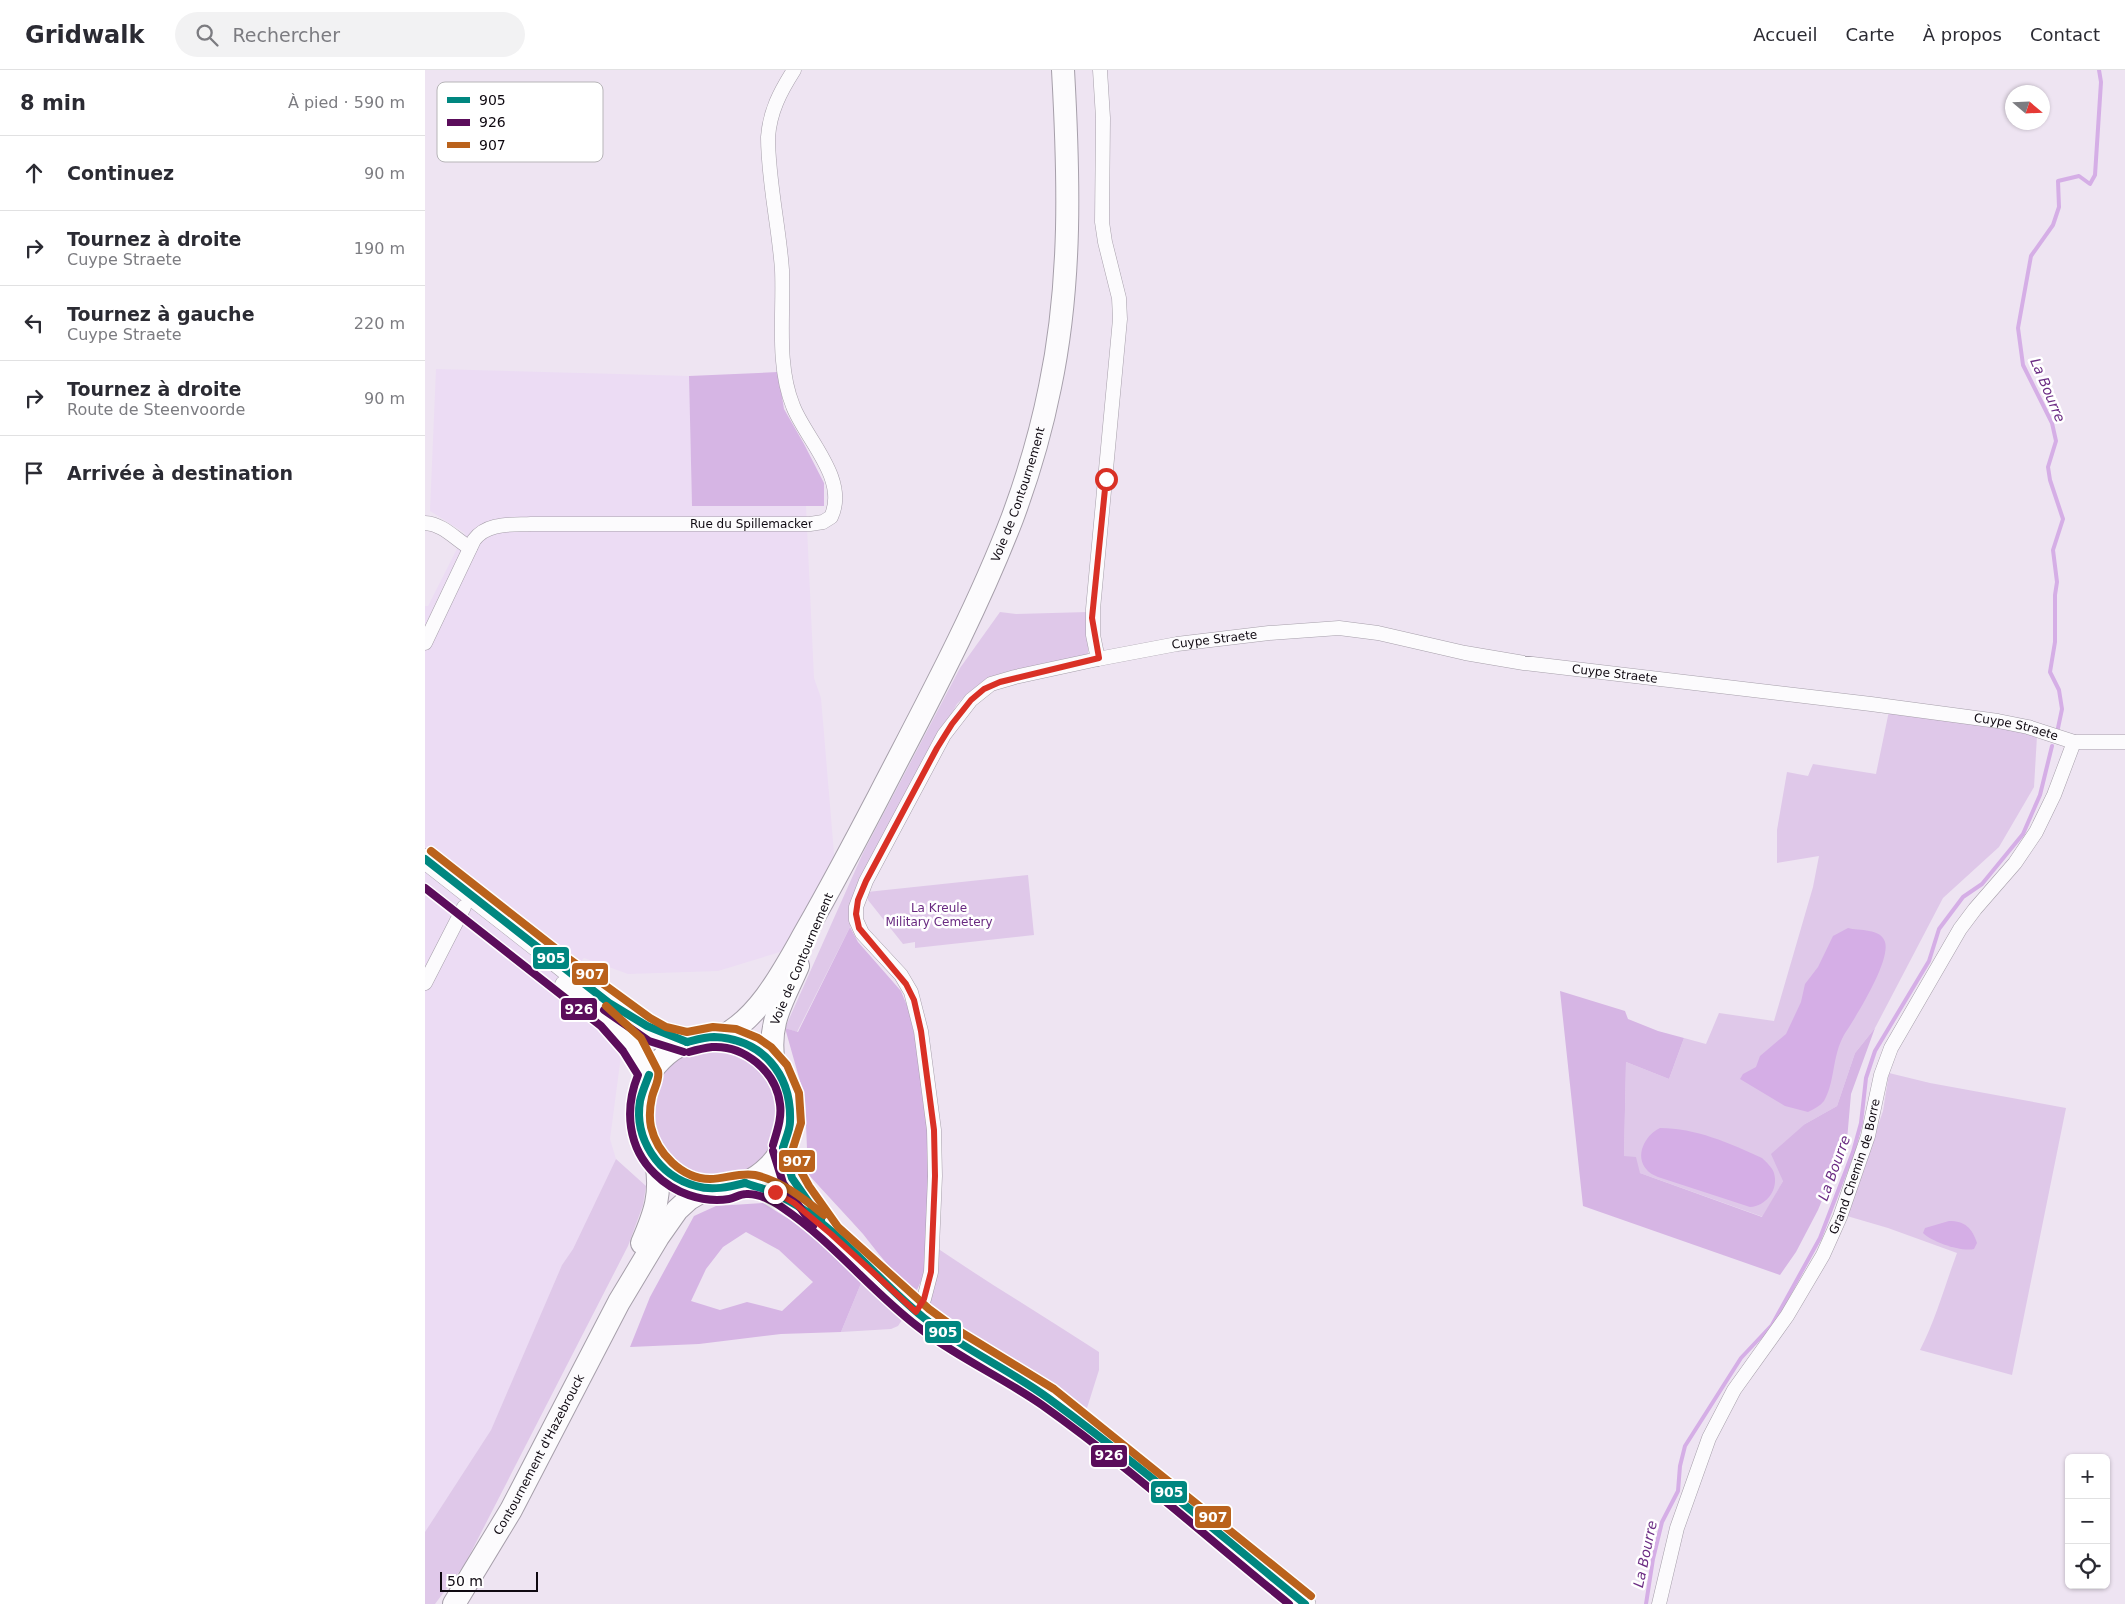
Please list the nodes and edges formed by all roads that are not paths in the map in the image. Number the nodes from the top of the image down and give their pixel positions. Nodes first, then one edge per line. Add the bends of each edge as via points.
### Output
1 (794, 70) edge
2 (1063, 70) edge
3 (1100, 70) edge
4 (425, 523) edge
5 (470, 548) junction
6 (425, 643) edge
7 (1099, 658) junction
8 (2074, 742) junction
9 (2125, 742) edge
10 (425, 859) edge
11 (425, 875) edge
12 (833, 884) junction
13 (464, 907) junction
14 (425, 983) edge
15 (721, 1037) junction
16 (687, 1042) junction
17 (774, 1065) junction
18 (649, 1075) junction
19 (783, 1148) junction
20 (656, 1161) junction
21 (745, 1183) junction
22 (706, 1189) junction
23 (831, 1234) junction
24 (619, 1302) junction
25 (916, 1312) junction
26 (454, 1604) edge
27 (1305, 1604) edge
28 (1659, 1604) edge

1 - 5 street, Rue du Spillemacker via 776,102 768,137 781,270 784,365 792,405 821,452 830,474 835,504 831,517 810,524 508,525 482,532
2 - 12 highway, Voie de Contournement via 1067,161 1065,273 1058,345 1039,436 1017,504 983,588
3 - 7 street via 1102,222 1119,298 1120,319 1093,609 1092,626
4 - 5 street via 441,528
5 - 6 street, Rue du Spillemacker
7 - 8 street, Cuype Straete via 1229,637 1349,629 1517,662 1999,721
7 - 25 street, Cuype Straete via 1000,682 971,700 937,748 858,900 859,928 906,984 914,1000 921,1031 934,1130 935,1176 931,1272 924,1299
8 - 9 street, Cuype Straete
8 - 28 street, Grand Chemin de Borre via 2037,832 1960,929 1891,1048 1881,1075 1868,1136 1823,1255 1787,1316 1734,1390 1709,1438 1677,1528
10 - 16 main road via 637,1022 663,1036
11 - 13 main road
12 - 15 highway, Voie de Contournement via 762,1000 742,1024
12 - 17 highway, Voie de Contournement via 775,1018 771,1041
13 - 14 street
13 - 18 main road via 620,1030 638,1052
15 - 16 highway
15 - 17 highway via 747,1044
16 - 18 highway via 668,1053
17 - 19 highway via 785,1082 791,1102 790,1129
18 - 20 highway via 639,1115 644,1139
19 - 21 highway via 765,1172
19 - 23 main road via 796,1185
20 - 22 highway via 678,1180
20 - 24 highway, Contournement d'Hazebrouck via 659,1186 656,1208
21 - 22 highway via 730,1188
21 - 23 main road via 781,1195
22 - 24 highway, Contournement d'Hazebrouck via 677,1210
23 - 25 main road
24 - 26 highway, Contournement d'Hazebrouck via 511,1510
25 - 27 main road via 953,1339 1048,1397

